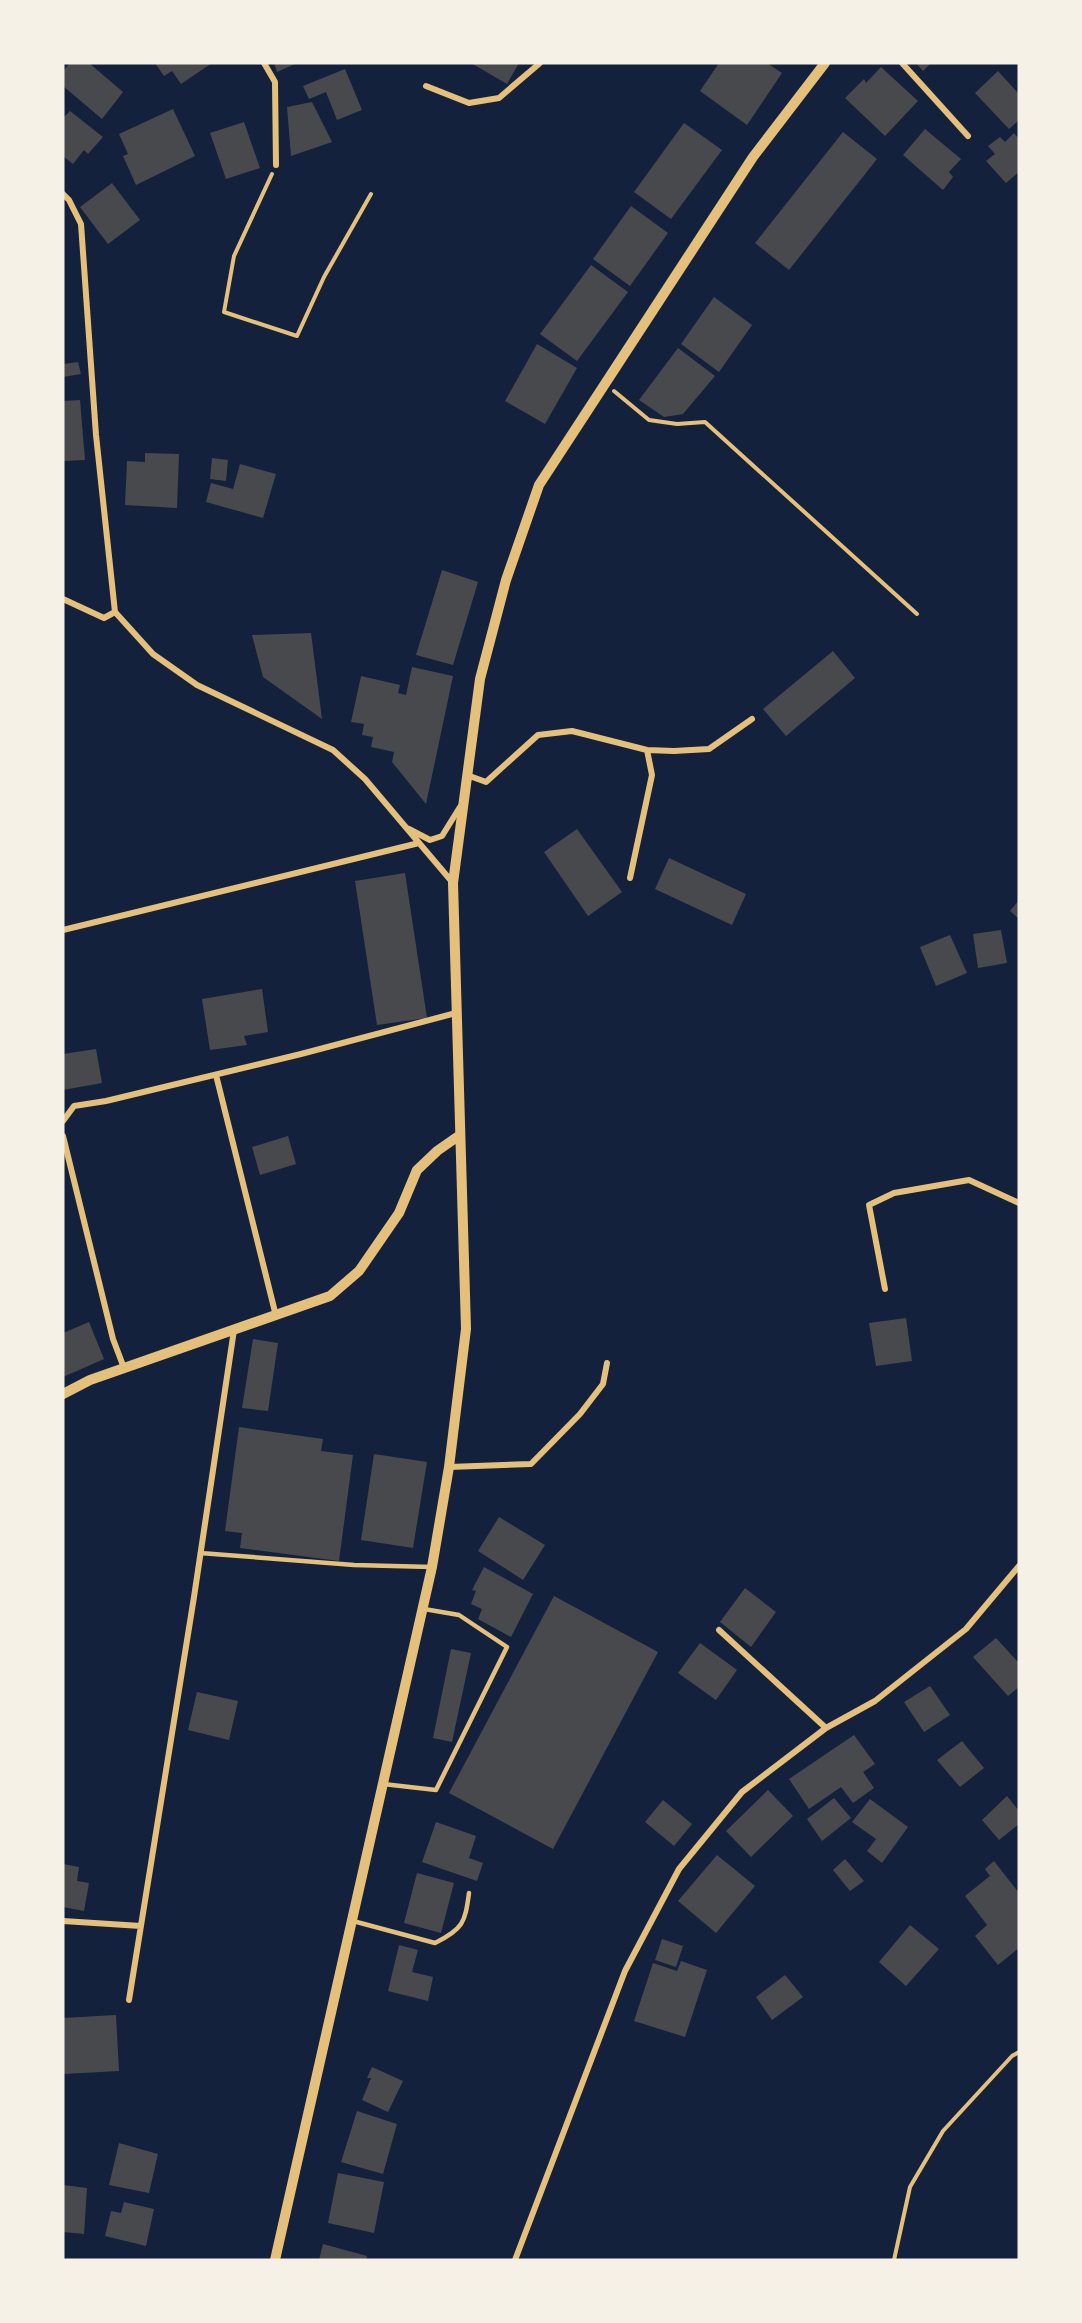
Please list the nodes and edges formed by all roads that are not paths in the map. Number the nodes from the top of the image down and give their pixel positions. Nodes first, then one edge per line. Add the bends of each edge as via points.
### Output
1 (264, 63) edge
2 (540, 63) edge
3 (902, 63) edge
4 (823, 64) edge
5 (426, 86) dead end
6 (968, 136) dead end
7 (276, 165) road end
8 (63, 194) edge
9 (63, 599) edge
10 (115, 612) junction
11 (752, 720) dead end
12 (647, 750) junction
13 (467, 775) junction
14 (463, 801) junction
15 (405, 826) junction
16 (419, 843) junction
17 (630, 878) dead end
18 (453, 883) junction
19 (63, 930) edge
20 (456, 1013) junction
21 (216, 1075) junction
22 (63, 1122) edge
23 (63, 1136) edge
24 (460, 1136) junction
25 (1019, 1203) edge
26 (885, 1289) dead end
27 (276, 1316) junction
28 (234, 1330) junction
29 (607, 1363) dead end
30 (124, 1368) junction
31 (63, 1394) edge
32 (449, 1467) junction
33 (200, 1553) junction
34 (1019, 1566) edge
35 (432, 1567) junction
36 (423, 1609) junction
37 (719, 1630) dead end
38 (826, 1728) junction
39 (383, 1784) junction
40 (469, 1893) dead end
41 (352, 1920) junction
42 (63, 1921) edge
43 (141, 1926) junction
44 (129, 2000) dead end
45 (275, 2260) edge
46 (515, 2260) edge

1 - 7 street via 274,82
2 - 5 street via 499,98 469,103
3 - 6 street
4 - 13 street via 753,158 538,485 506,580 480,679
8 - 10 street via 81,224 96,435
9 - 10 street via 104,618
10 - 15 street via 153,654 197,685 333,750 365,779
11 - 12 street via 709,749
12 - 13 street via 572,730 538,735 486,782
12 - 17 street via 652,775
13 - 14 street
14 - 15 street via 442,836 430,840
14 - 18 street
15 - 16 street
16 - 18 street
16 - 19 street
18 - 20 street
20 - 21 street
20 - 24 street
21 - 22 street via 74,1106
21 - 27 street
23 - 30 street via 113,1339
24 - 27 street via 417,1170 399,1213 359,1271 330,1296
24 - 32 street via 465,1329
25 - 26 street via 969,1180 894,1193 869,1205
27 - 28 street
28 - 30 street
28 - 33 street
29 - 32 street via 603,1384 531,1464
30 - 31 street
32 - 35 street
33 - 35 lane
33 - 43 street
34 - 38 street via 966,1629 875,1701
35 - 36 street
36 - 39 street
36 - 39 lane via 459,1615 507,1647 436,1790
37 - 38 street
38 - 46 street via 742,1792 679,1869 625,1971
39 - 41 street
40 - 41 lane via 466,1918 453,1934 435,1943
41 - 45 street
42 - 43 street
43 - 44 street

